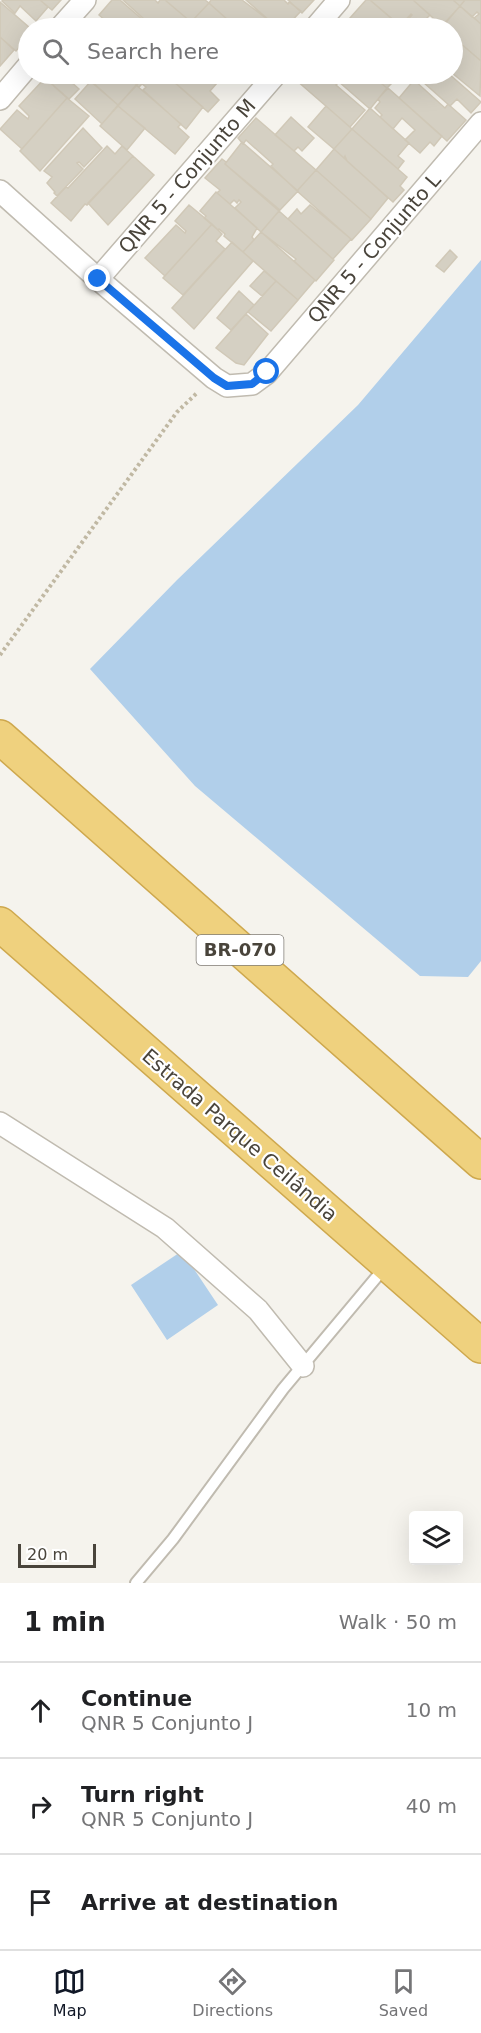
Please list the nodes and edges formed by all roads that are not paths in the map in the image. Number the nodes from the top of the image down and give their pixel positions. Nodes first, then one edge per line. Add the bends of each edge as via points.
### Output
1 (85, 0) edge
2 (339, 0) edge
3 (69, 18) edge
4 (324, 18) edge
5 (18, 78) edge
6 (267, 84) edge
7 (0, 99) edge
8 (481, 123) edge
9 (0, 191) edge
10 (98, 279) junction
11 (0, 737) edge
12 (0, 924) edge
13 (0, 1123) edge
14 (481, 1162) edge
15 (387, 1264) junction
16 (481, 1346) edge
17 (303, 1366) junction
18 (136, 1583) edge

1 - 3 street
2 - 4 street
5 - 7 street
6 - 10 street, QNR 5 - Conjunto M
8 - 10 street, QNR 5 - Conjunto L via 267,372 252,384 227,386 214,378
9 - 10 street
11 - 14 highway, BR-070
12 - 15 highway, Estrada Parque Ceilândia
13 - 17 street via 165,1228 258,1310
15 - 16 highway, Estrada Parque Ceilândia
15 - 17 lane
17 - 18 lane

